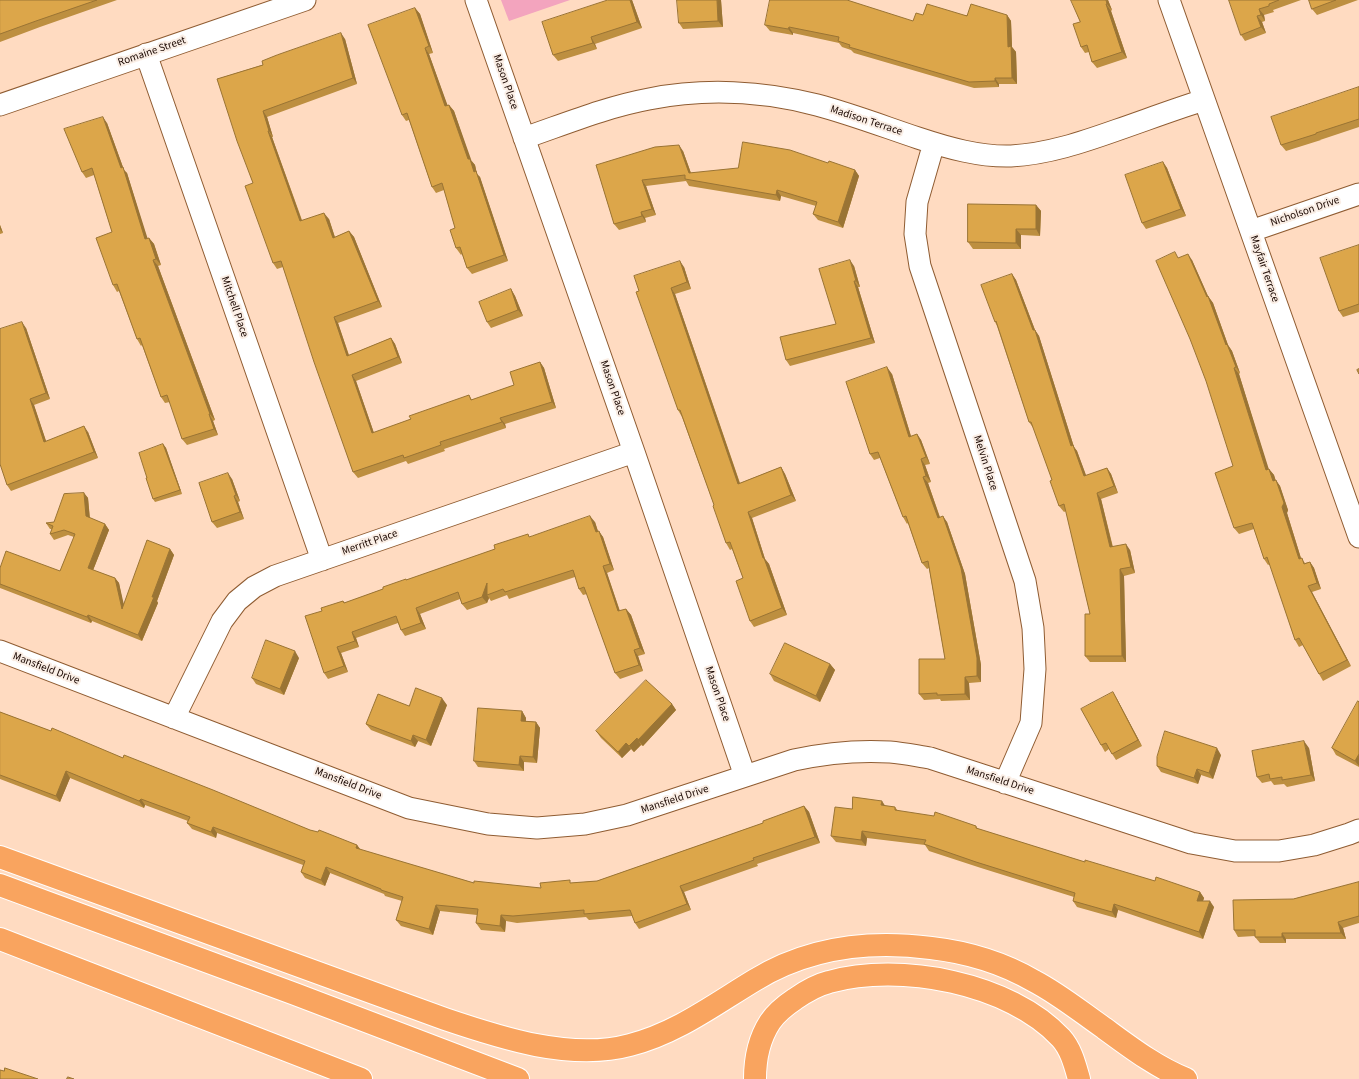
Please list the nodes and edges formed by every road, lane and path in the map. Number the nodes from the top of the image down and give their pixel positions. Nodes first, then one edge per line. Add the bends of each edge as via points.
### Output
1 (305, 0) edge
2 (476, 0) edge
3 (1169, 0) edge
4 (146, 54) junction
5 (1204, 100) junction
6 (0, 106) edge
7 (524, 138) junction
8 (934, 143) junction
9 (1359, 194) edge
10 (1251, 231) junction
11 (634, 452) junction
12 (1353, 500) edge
13 (1359, 537) edge
14 (322, 560) junction
15 (0, 651) edge
16 (174, 718) junction
17 (745, 776) junction
18 (1005, 783) junction
19 (1359, 830) edge
20 (0, 857) edge
21 (0, 885) edge
22 (0, 939) edge
23 (361, 1079) edge
24 (518, 1079) edge
25 (755, 1079) edge
26 (1079, 1079) edge
27 (1186, 1079) edge

1 - 4 street, Romaine Street
2 - 7 street, Mason Place
3 - 5 street, Mayfair Terrace
4 - 6 street, Romaine Street
4 - 14 street, Mitchell Place
5 - 8 street, Madison Terrace via 1044,153 1010,156 972,153
5 - 10 street, Mayfair Terrace
7 - 8 street, Madison Terrace via 649,99 690,93 729,92 774,95 818,105
7 - 11 street, Mason Place
8 - 18 street, Melvin Place via 917,202 915,234 920,266 1025,581 1033,628 1035,669 1031,723
9 - 10 street, Nicholson Drive
10 - 12 street, Mayfair Terrace
11 - 14 street, Merritt Place
11 - 17 street, Mason Place
12 - 13 street, Mayfair Terrace
14 - 16 street, Merritt Place via 276,576 254,587 237,601 222,621
15 - 16 street, Mansfield Drive
16 - 17 street, Mansfield Drive via 409,808 488,824 537,828 585,824 627,815
17 - 18 street, Mansfield Drive via 794,760 856,751 891,752 930,758
18 - 19 street, Mansfield Drive via 1191,843 1235,850 1279,850 1314,845
20 - 27 highway via 445,1020 558,1049 593,1050 629,1046 685,1023 757,978 788,964 819,953 855,946 893,944 970,955 1034,980 1148,1060
21 - 24 highway
22 - 23 highway
25 - 26 highway via 755,1060 761,1040 770,1021 785,1006 807,991 829,982 859,976 892,974 928,977 963,984 994,994 1019,1006 1042,1021 1062,1039 1074,1061

